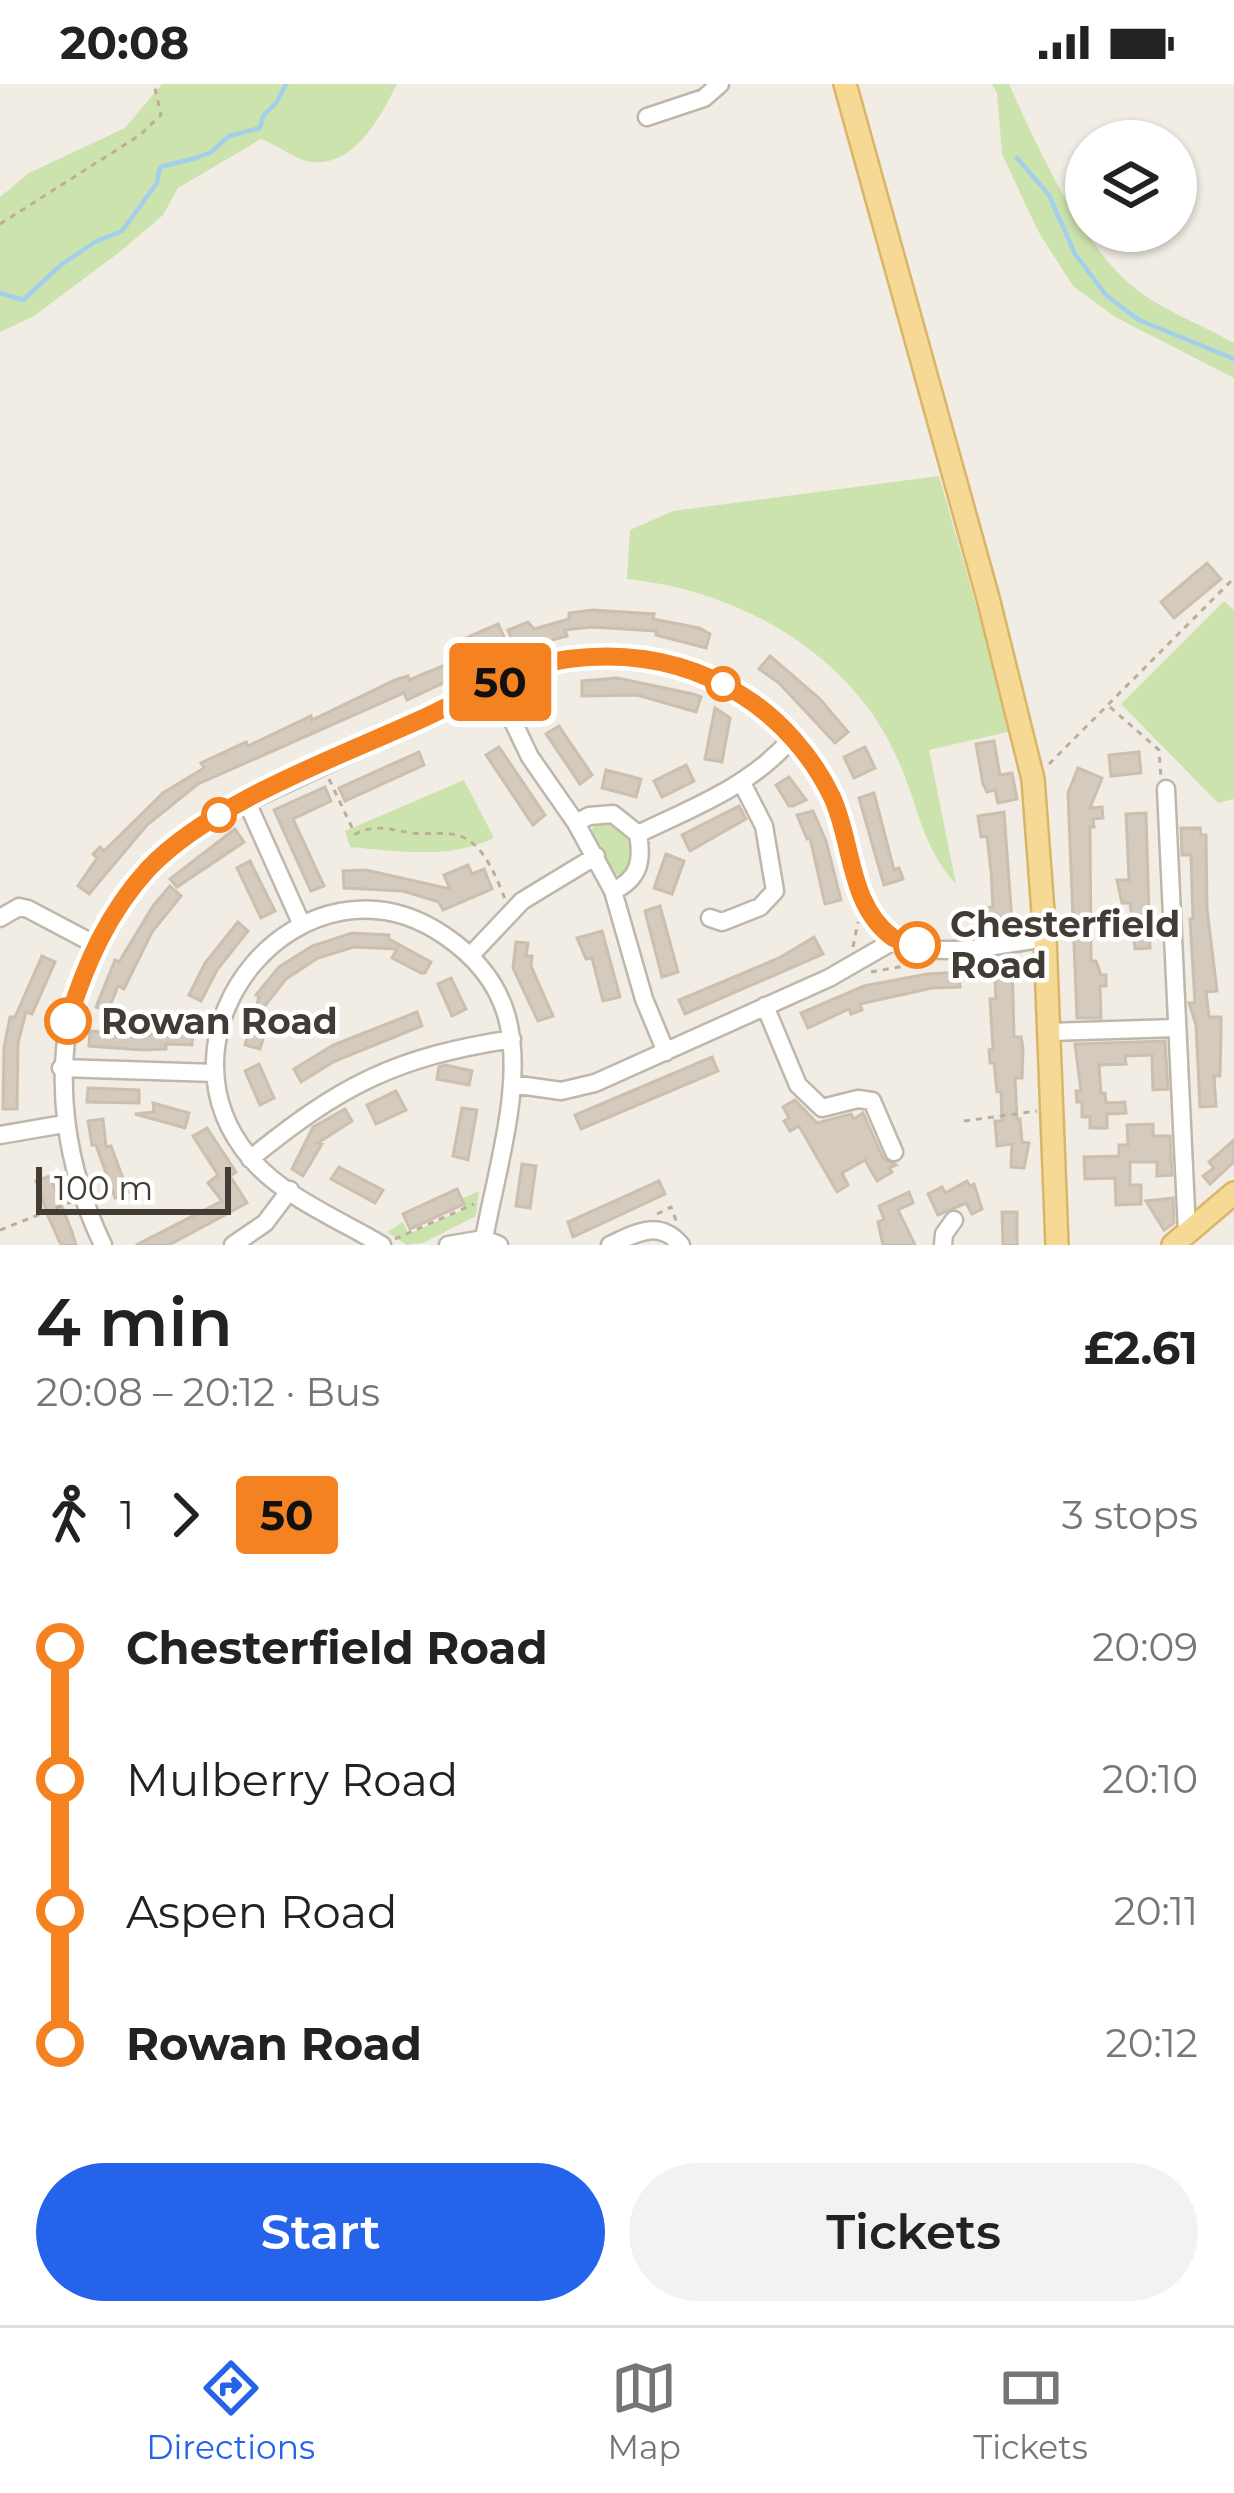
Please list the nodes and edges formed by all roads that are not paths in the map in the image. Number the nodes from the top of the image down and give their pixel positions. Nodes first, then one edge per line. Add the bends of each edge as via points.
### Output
1 (720, 84) edge
2 (844, 84) edge
3 (647, 117) dead end
4 (495, 684) junction
5 (792, 738) junction
6 (742, 783) junction
7 (1166, 789) road end
8 (246, 800) junction
9 (577, 823) junction
10 (638, 834) junction
11 (596, 856) junction
12 (613, 892) junction
13 (0, 918) edge
14 (710, 918) dead end
15 (302, 925) junction
16 (1045, 938) junction
17 (895, 940) junction
18 (96, 945) junction
19 (470, 956) junction
20 (764, 1006) junction
21 (1176, 1028) junction
22 (1048, 1032) junction
23 (512, 1039) junction
24 (666, 1052) junction
25 (61, 1068) junction
26 (215, 1073) junction
27 (512, 1084) junction
28 (64, 1124) junction
29 (0, 1135) edge
30 (895, 1152) dead end
31 (250, 1159) junction
32 (290, 1190) junction
33 (1234, 1193) edge
34 (925, 1223) dead end
35 (947, 1233) edge
36 (1181, 1240) edge
37 (492, 1242) edge
38 (103, 1245) edge
39 (233, 1245) edge
40 (381, 1245) edge
41 (448, 1245) edge
42 (610, 1245) edge
43 (681, 1245) edge
44 (1057, 1245) edge

1 - 3 street via 704,98
2 - 16 main road via 1013,692 1033,779
4 - 5 street via 562,660 658,661 725,685
4 - 8 street
4 - 9 street via 530,757
5 - 6 street
5 - 17 street via 831,796 865,904
6 - 10 street
6 - 14 street via 764,826 775,891 760,907 722,922
7 - 21 street
8 - 15 street
8 - 18 street via 148,869
9 - 10 street via 614,814
9 - 11 street
10 - 12 street via 640,866
11 - 12 street
11 - 19 street via 510,911
12 - 24 street
13 - 18 street via 19,907
15 - 19 street via 347,913 402,915
15 - 26 street via 264,950 237,983 218,1025
16 - 17 street via 943,950
16 - 22 main road
17 - 20 street
18 - 25 street
19 - 23 street via 500,998
20 - 24 street
20 - 30 street via 806,1097 822,1108 872,1102
21 - 22 street
21 - 36 street
22 - 44 main road
23 - 27 street
23 - 31 street via 430,1054 365,1079
24 - 27 street via 577,1088
25 - 26 street
25 - 28 street
26 - 31 street via 226,1117
27 - 37 street
28 - 29 street
28 - 38 street
31 - 32 street
32 - 39 street via 266,1223
32 - 40 street
33 - 36 main road
34 - 35 street
37 - 41 street
42 - 43 street via 652,1228

